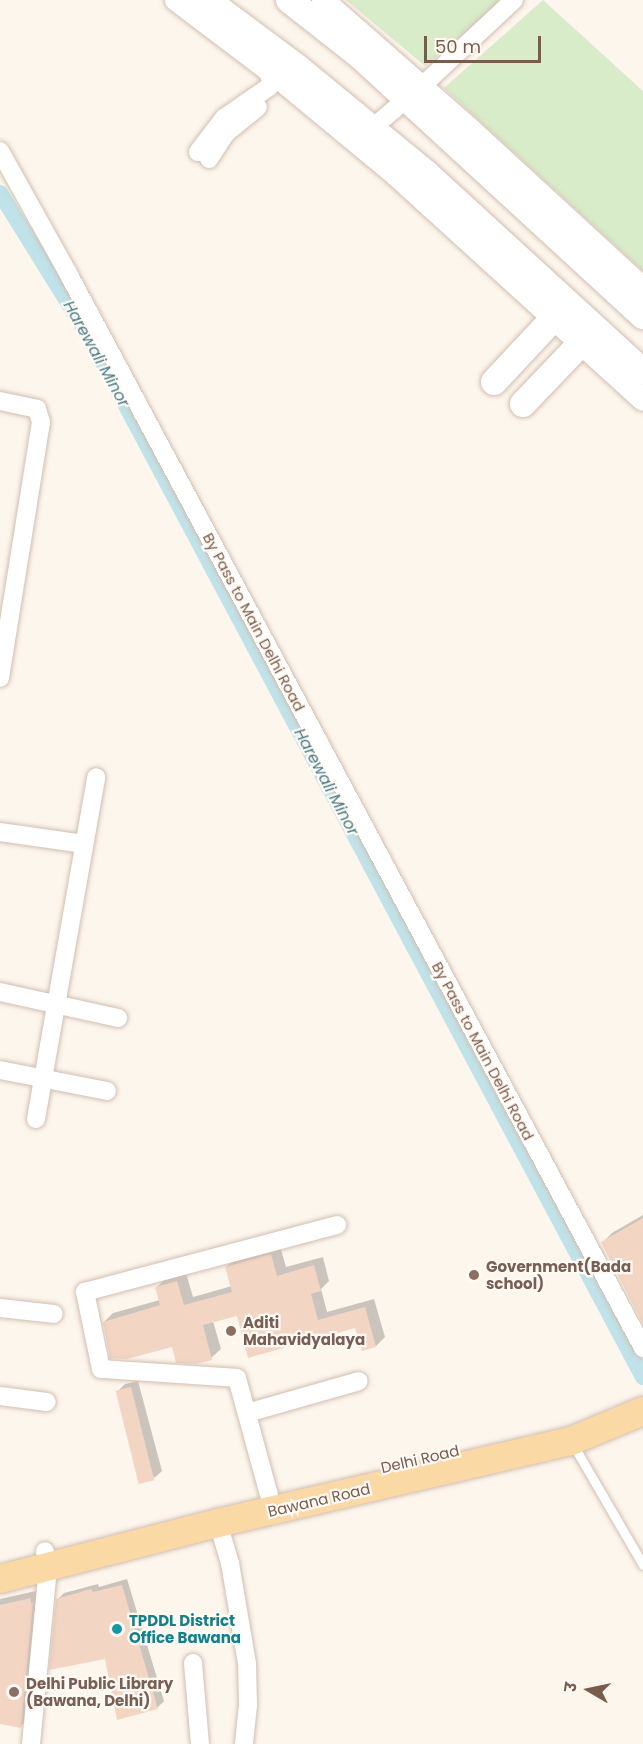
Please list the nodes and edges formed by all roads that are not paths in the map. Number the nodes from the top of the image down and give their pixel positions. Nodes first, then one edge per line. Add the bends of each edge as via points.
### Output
1 (176, 0) edge
2 (207, 0) edge
3 (289, 0) edge
4 (323, 0) edge
5 (514, 0) edge
6 (267, 69) junction
7 (293, 89) junction
8 (414, 92) junction
9 (364, 135) junction
10 (0, 151) edge
11 (643, 288) edge
12 (643, 316) edge
13 (554, 319) junction
14 (581, 344) junction
15 (643, 372) edge
16 (494, 382) dead end
17 (643, 400) edge
18 (0, 401) edge
19 (523, 404) dead end
20 (2, 660) edge
21 (0, 678) edge
22 (96, 777) dead end
23 (0, 832) edge
24 (84, 844) junction
25 (0, 992) edge
26 (56, 1003) junction
27 (118, 1018) dead end
28 (0, 1070) edge
29 (43, 1078) junction
30 (107, 1091) dead end
31 (36, 1119) dead end
32 (337, 1225) dead end
33 (0, 1308) edge
34 (54, 1314) dead end
35 (643, 1348) edge
36 (359, 1381) dead end
37 (0, 1396) edge
38 (47, 1402) dead end
39 (637, 1405) edge
40 (247, 1413) junction
41 (583, 1430) junction
42 (268, 1495) junction
43 (218, 1523) junction
44 (47, 1559) junction
45 (0, 1562) edge
46 (643, 1565) edge
47 (0, 1579) edge
48 (194, 1664) dead end
49 (31, 1744) edge
50 (200, 1744) edge
51 (244, 1744) edge

1 - 6 street
2 - 9 main road via 297,67
3 - 8 main road
4 - 8 street
5 - 8 street
6 - 7 street
6 - 7 street via 272,82 269,87 224,118 203,156 277,91
7 - 9 street
8 - 9 street
8 - 11 street
8 - 12 main road
9 - 13 street
9 - 15 main road via 426,173
10 - 35 street, By Pass to Main Delhi Road
13 - 14 street
13 - 16 main road
14 - 17 street
14 - 19 main road
18 - 20 street via 37,409 41,422
20 - 21 street
22 - 24 street
23 - 24 street
24 - 26 street
25 - 26 street
26 - 27 street
26 - 29 street
28 - 29 street
29 - 30 street
29 - 31 street
32 - 40 street via 85,1293 101,1369 237,1378
33 - 34 street
36 - 40 street
37 - 38 street
39 - 41 main road, Bawana Road
40 - 42 street
41 - 42 main road, Delhi Road via 546,1429
41 - 43 main road, Bawana Road
41 - 46 lane
42 - 44 main road, Delhi Road
43 - 44 main road, Bawana Road
43 - 51 street via 230,1563 247,1663
44 - 45 main road, Delhi Road
44 - 47 main road, Bawana Road
44 - 49 street
48 - 50 street

